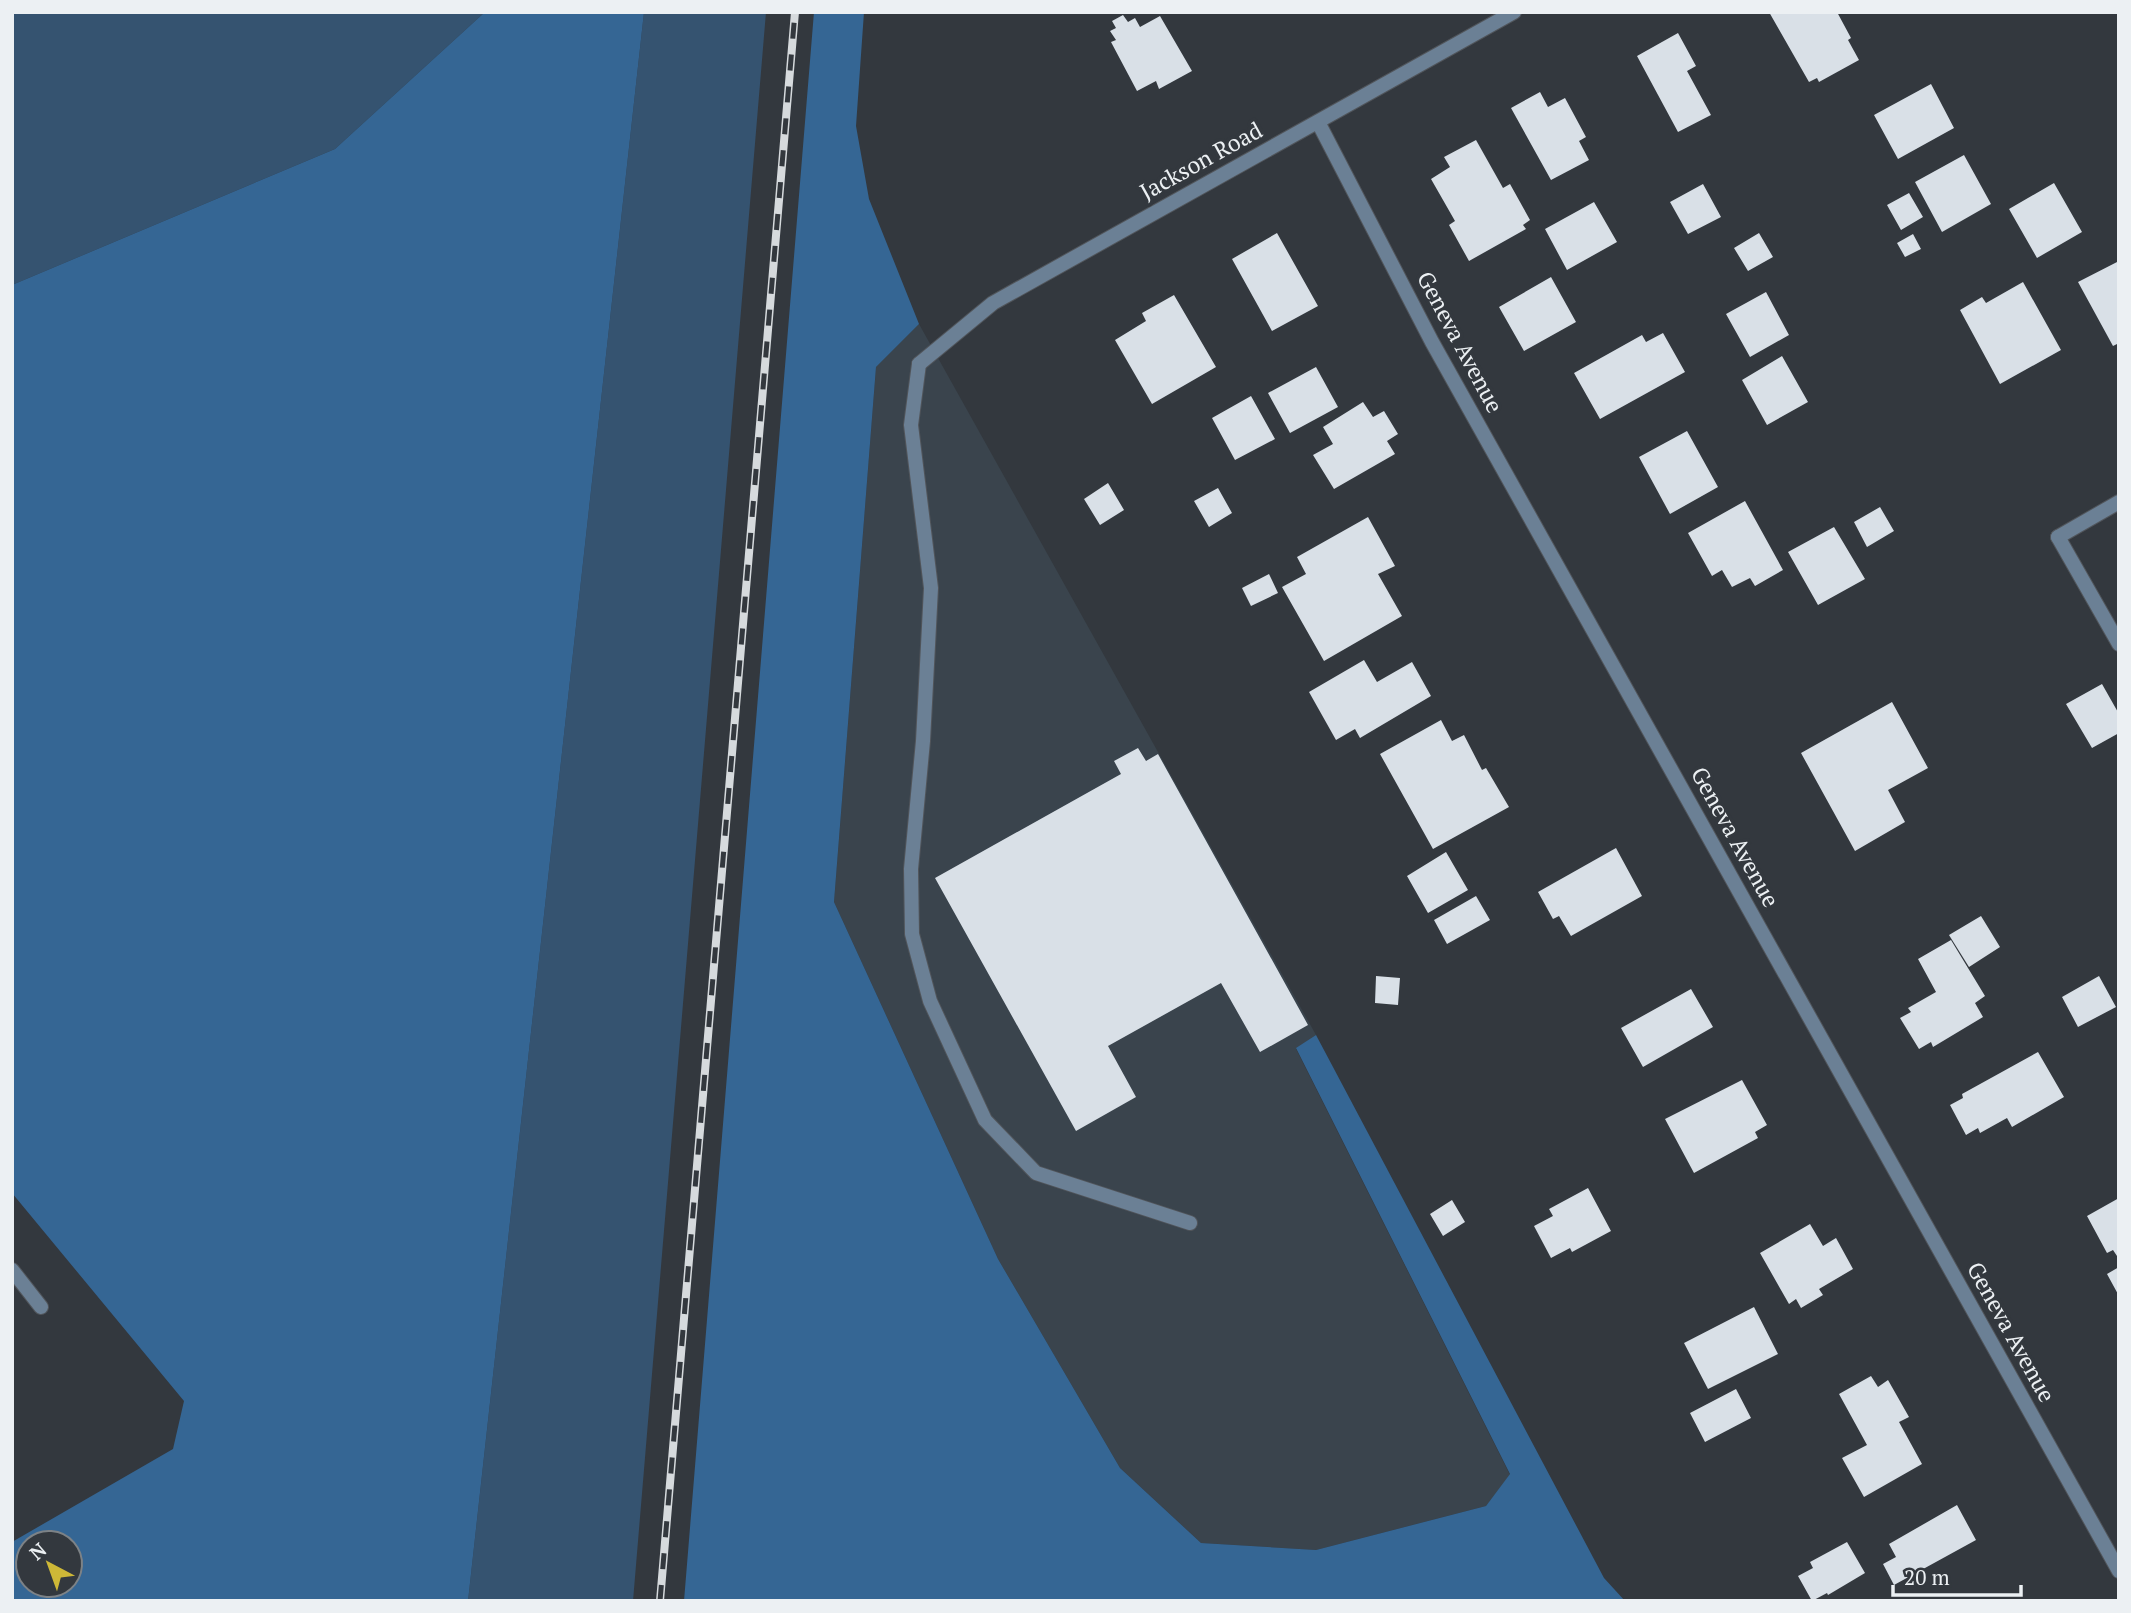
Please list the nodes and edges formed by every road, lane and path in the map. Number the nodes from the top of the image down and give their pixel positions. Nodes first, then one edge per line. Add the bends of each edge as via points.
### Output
1 (1514, 12) edge
2 (1318, 122) junction
3 (2119, 502) edge
4 (2119, 644) edge
5 (1189, 1223) dead end
6 (12, 1270) edge
7 (41, 1307) dead end
8 (2119, 1571) edge

1 - 2 street, Jackson Road
2 - 5 street, Jackson Road via 993,303 919,364 911,425 931,588 911,869 912,934 930,1002 985,1120 1036,1173
2 - 8 street, Geneva Avenue via 1446,366
3 - 4 street via 2058,537
6 - 7 street

